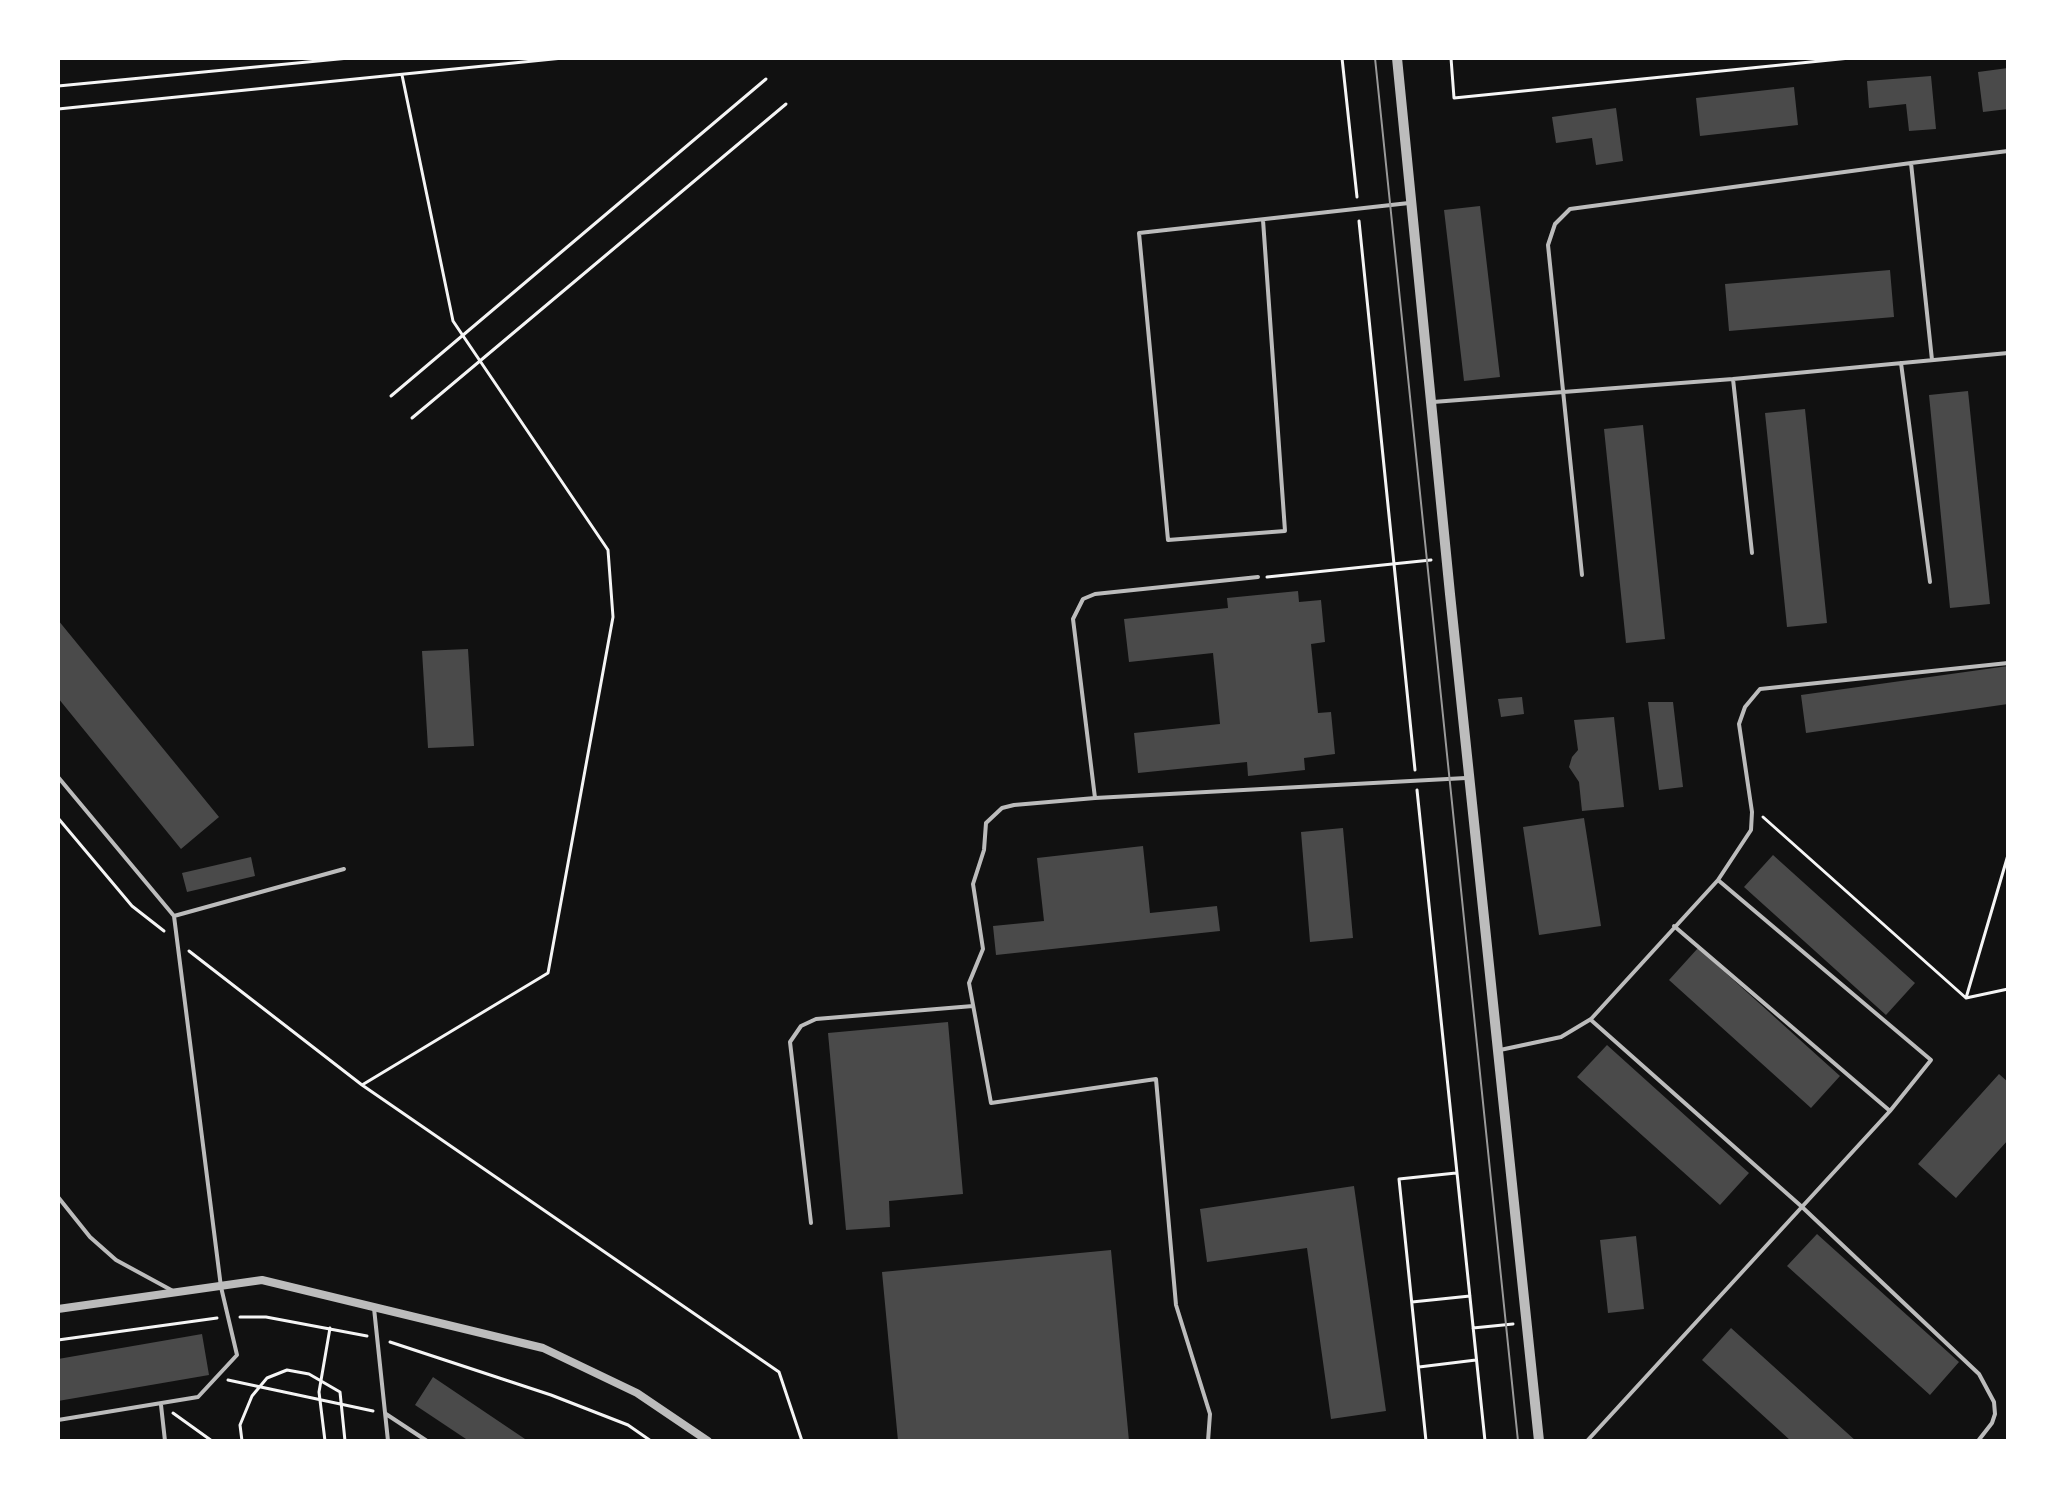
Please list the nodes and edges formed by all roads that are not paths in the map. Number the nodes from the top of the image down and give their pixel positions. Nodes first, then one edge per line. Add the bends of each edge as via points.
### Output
1 (1397, 58) edge
2 (2008, 151) edge
3 (1911, 163) junction
4 (1411, 203) junction
5 (1263, 220) junction
6 (2008, 353) edge
7 (1932, 360) junction
8 (1901, 363) junction
9 (1733, 379) junction
10 (1562, 390) junction
11 (1431, 402) junction
12 (1752, 553) dead end
13 (1582, 575) dead end
14 (1258, 577) road end
15 (1930, 582) dead end
16 (2008, 663) edge
17 (58, 777) edge
18 (1470, 778) junction
19 (1095, 798) junction
20 (344, 869) dead end
21 (1718, 880) junction
22 (174, 916) junction
23 (1674, 926) junction
24 (973, 1006) junction
25 (1591, 1019) junction
26 (1500, 1050) junction
27 (1890, 1111) junction
28 (58, 1197) edge
29 (1801, 1206) junction
30 (811, 1223) dead end
31 (221, 1287) junction
32 (175, 1293) junction
33 (374, 1306) junction
34 (58, 1309) edge
35 (161, 1405) junction
36 (385, 1414) junction
37 (58, 1420) edge
38 (165, 1441) edge
39 (388, 1441) edge
40 (427, 1441) edge
41 (708, 1441) edge
42 (1208, 1441) edge
43 (1539, 1441) edge
44 (1587, 1441) edge
45 (1978, 1441) edge

1 - 4 street
2 - 3 lane
3 - 7 lane
3 - 10 lane via 1570,209 1555,224 1548,245
4 - 5 lane
4 - 11 street
5 - 5 lane via 1285,531 1168,540 1139,233
6 - 7 lane
7 - 8 lane
8 - 9 lane
8 - 15 lane
9 - 10 lane
9 - 12 lane
10 - 11 lane
10 - 13 lane
11 - 18 street
14 - 19 lane via 1083,599 1073,619
16 - 21 lane via 1760,689 1739,724 1751,830
17 - 22 lane
18 - 19 lane
18 - 26 street
19 - 24 lane via 1014,805 986,823 973,884 983,949 969,983
20 - 22 lane
21 - 23 lane
21 - 27 lane via 1931,1060
22 - 31 lane
23 - 25 lane
23 - 27 lane
24 - 30 lane via 816,1019 801,1026 790,1042
24 - 42 lane via 991,1103 1156,1079 1176,1305 1210,1414
25 - 26 lane via 1561,1037
25 - 29 lane
26 - 43 street
27 - 29 lane
28 - 32 lane via 116,1260
29 - 44 lane
29 - 45 lane via 1979,1374 1995,1414
31 - 32 street
31 - 33 street via 262,1280
31 - 35 lane via 237,1355 198,1397
32 - 34 street
33 - 36 lane
33 - 41 street via 543,1348 637,1393
35 - 37 lane
35 - 38 lane
36 - 39 lane
36 - 40 lane

